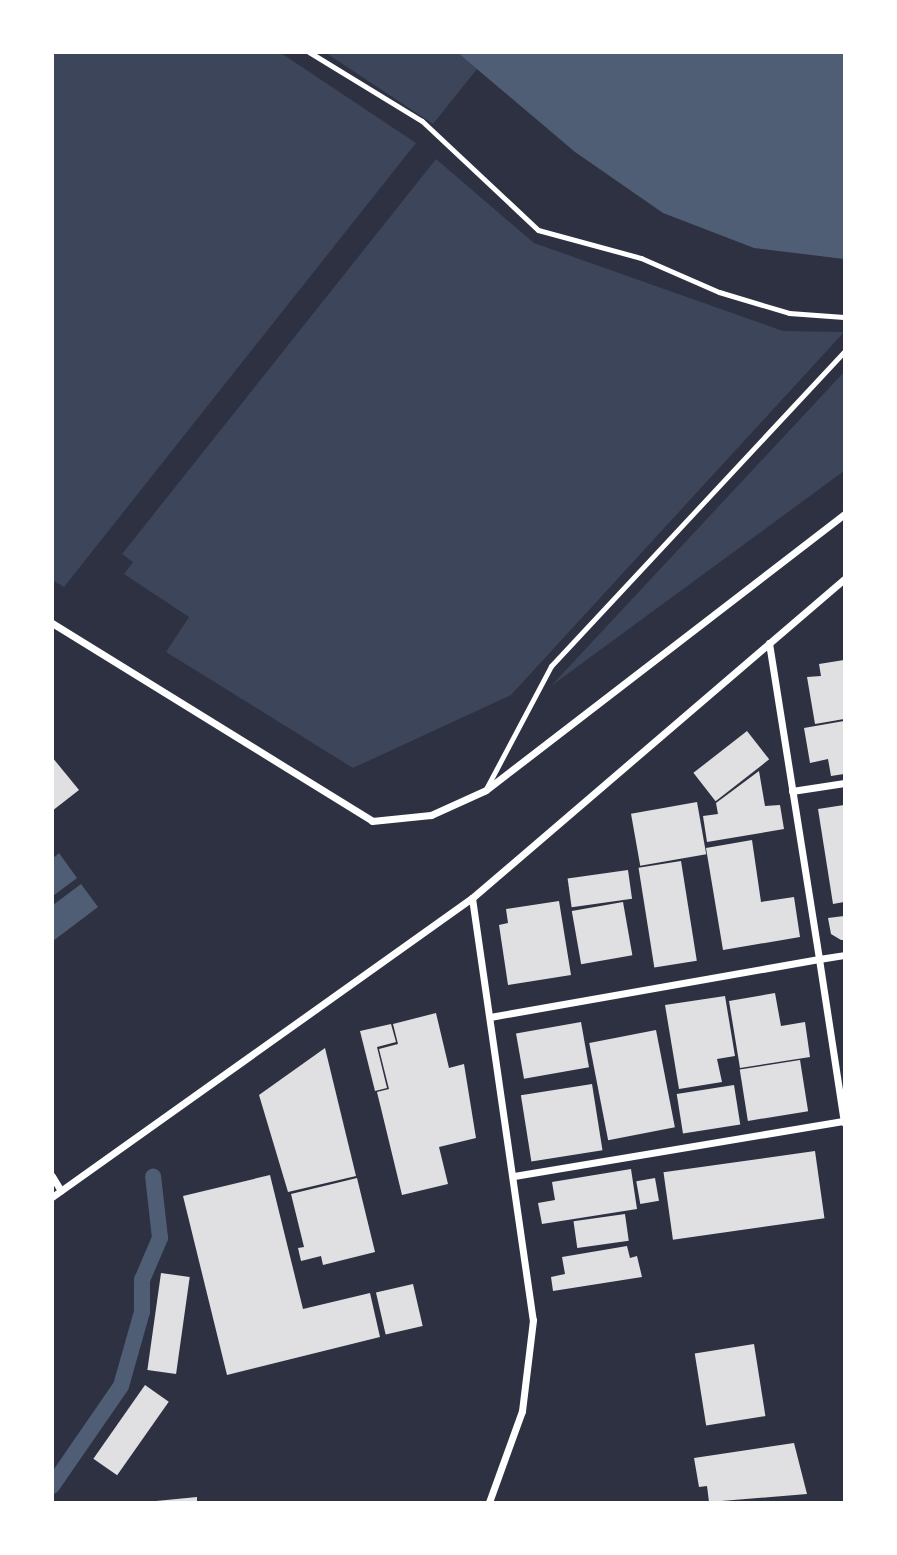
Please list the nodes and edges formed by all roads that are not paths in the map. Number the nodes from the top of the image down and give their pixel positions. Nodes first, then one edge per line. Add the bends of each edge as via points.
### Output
1 (309, 52) edge
2 (845, 317) edge
3 (845, 352) edge
4 (845, 514) edge
5 (845, 579) edge
6 (52, 623) edge
7 (769, 643) junction
8 (845, 783) edge
9 (486, 790) junction
10 (792, 791) junction
11 (472, 898) junction
12 (845, 956) edge
13 (819, 959) junction
14 (490, 1017) junction
15 (844, 1121) edge
16 (52, 1176) edge
17 (514, 1176) junction
18 (61, 1191) junction
19 (52, 1197) edge
20 (489, 1503) edge

1 - 2 lane via 422,121 538,230 641,258 719,292 789,313
3 - 9 lane via 551,666
4 - 9 street
5 - 7 street
6 - 9 street via 372,821 431,815
7 - 10 street
7 - 11 street
8 - 10 street
10 - 13 street
11 - 14 street
11 - 18 street
12 - 13 street
13 - 14 street
13 - 15 street
14 - 17 street
15 - 17 street
16 - 18 street
17 - 20 street via 533,1320 523,1411
18 - 19 street

